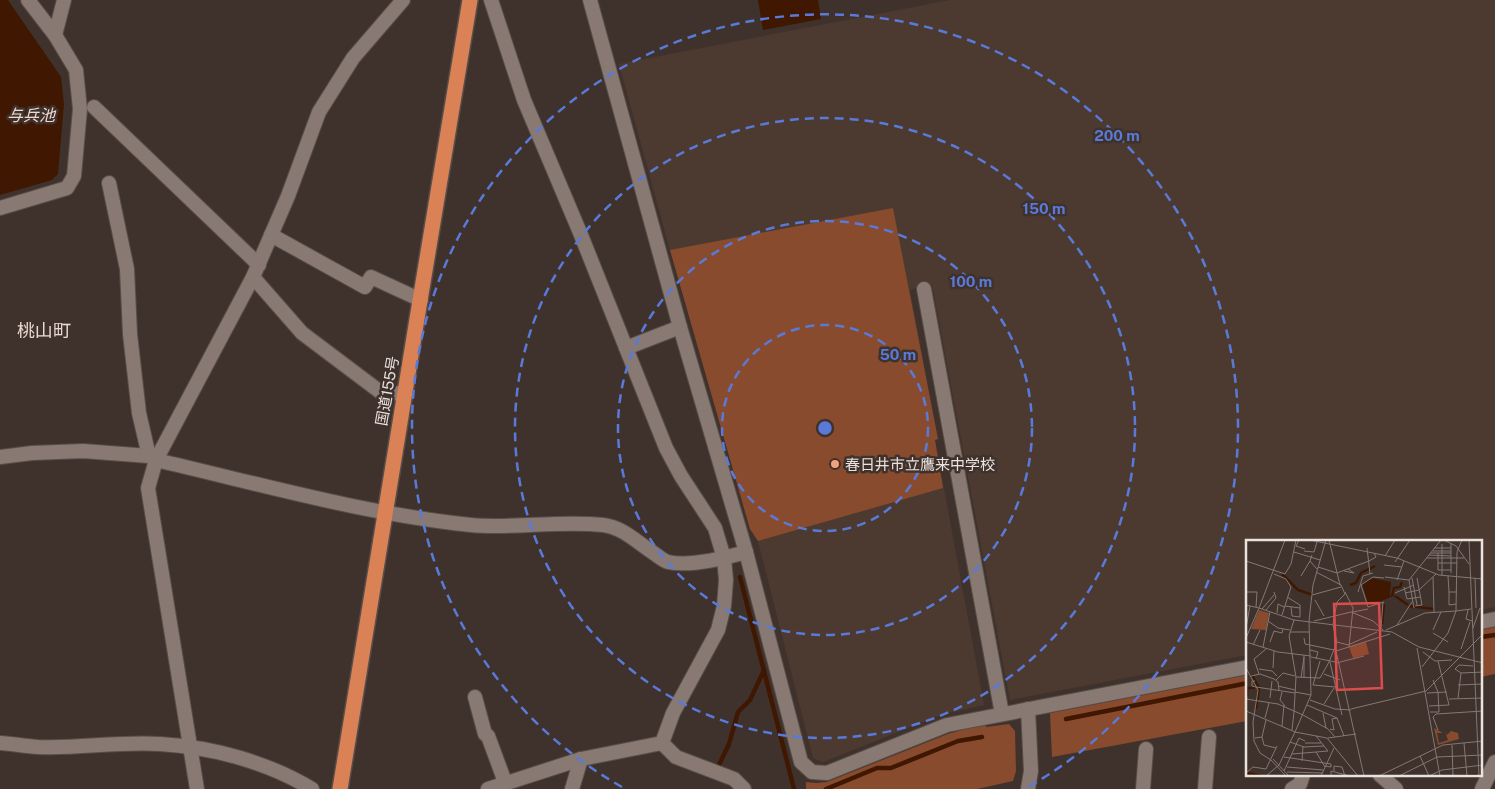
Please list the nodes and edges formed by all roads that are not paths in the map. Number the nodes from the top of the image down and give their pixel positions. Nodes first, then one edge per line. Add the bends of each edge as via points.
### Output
1 (28, 0) edge
2 (64, 0) edge
3 (402, 0) edge
4 (470, 0) edge
5 (491, 0) edge
6 (590, 0) edge
7 (55, 35) junction
8 (94, 107) dead end
9 (109, 183) dead end
10 (0, 208) edge
11 (272, 235) junction
12 (256, 271) junction
13 (924, 289) dead end
14 (421, 300) junction
15 (680, 327) junction
16 (626, 348) junction
17 (404, 393) junction
18 (0, 457) edge
19 (152, 458) junction
20 (385, 513) junction
21 (746, 552) junction
22 (724, 558) junction
23 (1495, 619) edge
24 (1482, 622) edge
25 (1246, 667) edge
26 (475, 697) dead end
27 (1028, 709) junction
28 (1002, 714) junction
29 (1209, 737) dead end
30 (0, 743) edge
31 (662, 743) junction
32 (190, 748) junction
33 (1146, 749) dead end
34 (582, 759) junction
35 (1495, 762) edge
36 (1303, 776) edge
37 (1381, 776) edge
38 (505, 782) junction
39 (197, 789) edge
40 (312, 789) edge
41 (340, 789) edge
42 (488, 789) edge
43 (572, 789) edge
44 (744, 789) edge
45 (1028, 789) edge
46 (1143, 789) edge
47 (1205, 789) edge
48 (1292, 789) edge
49 (1396, 789) edge
50 (1482, 789) edge

1 - 7 street
2 - 7 street
3 - 11 street via 353,58 319,112
4 - 14 highway, 国道155号
5 - 16 street via 524,100
6 - 15 street
7 - 10 street via 76,70 80,109 74,176 67,188
8 - 12 street
9 - 19 street via 127,269 139,413
11 - 12 street
11 - 14 street via 365,287 371,277
12 - 17 street via 302,333 383,394
12 - 19 street
13 - 28 street
14 - 17 highway, 国道155号
15 - 16 street
15 - 21 street
16 - 22 street via 666,448 715,528
17 - 20 highway, 国道155号
18 - 19 street via 84,452
19 - 20 street
19 - 32 street via 148,488
20 - 22 street via 480,525 580,522 606,525 626,534 668,562 697,563
20 - 41 highway, 国道155号
21 - 22 street
21 - 28 street via 801,762 812,772 827,773 947,725
22 - 31 street via 724,606 718,630 673,713
23 - 24 street
25 - 27 street
26 - 38 street via 485,734
27 - 28 street
27 - 45 street via 1031,771
29 - 47 street
30 - 32 street via 39,747 160,744
31 - 34 street
31 - 44 street via 676,757 734,779
32 - 39 street
32 - 40 street via 219,752 298,780
33 - 46 street
34 - 38 street
34 - 43 street
35 - 50 street
36 - 48 street via 1300,784
37 - 49 street
38 - 42 street

